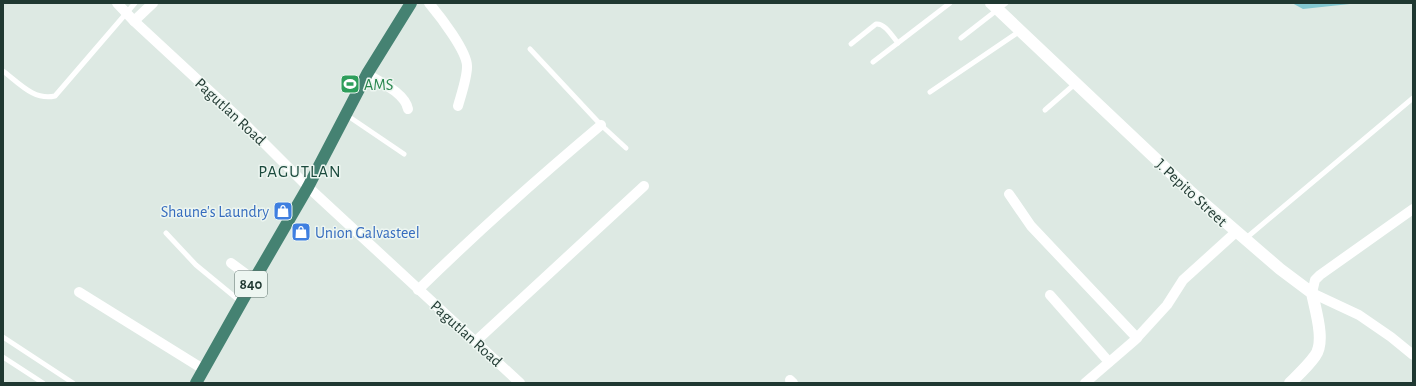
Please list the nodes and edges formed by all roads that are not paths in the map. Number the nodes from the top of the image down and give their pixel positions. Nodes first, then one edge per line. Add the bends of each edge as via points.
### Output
1 (117, 3) edge
2 (134, 3) edge
3 (153, 3) edge
4 (429, 3) edge
5 (950, 3) edge
6 (408, 4) edge
7 (998, 5) edge
8 (125, 12) junction
9 (134, 21) junction
10 (1020, 31) junction
11 (961, 38) dead end
12 (898, 43) junction
13 (851, 44) dead end
14 (530, 49) dead end
15 (873, 62) dead end
16 (3, 71) edge
17 (367, 74) junction
18 (1076, 83) junction
19 (930, 92) dead end
20 (1413, 98) edge
21 (458, 106) dead end
22 (408, 109) dead end
23 (1045, 110) dead end
24 (345, 114) junction
25 (601, 125) junction
26 (626, 148) dead end
27 (404, 154) dead end
28 (644, 186) dead end
29 (308, 187) junction
30 (1009, 194) dead end
31 (1413, 209) edge
32 (166, 233) dead end
33 (1240, 235) junction
34 (231, 263) dead end
35 (254, 280) junction
36 (418, 290) junction
37 (79, 292) dead end
38 (1312, 293) junction
39 (1050, 295) dead end
40 (241, 302) junction
41 (3, 337) edge
42 (1137, 338) junction
43 (476, 341) junction
44 (1413, 355) edge
45 (3, 357) edge
46 (1109, 362) junction
47 (203, 369) junction
48 (43, 383) edge
49 (73, 383) edge
50 (196, 383) edge
51 (520, 383) edge
52 (1085, 383) edge
53 (1290, 383) edge

1 - 8 street, Pagutlan Road
2 - 8 lane
3 - 9 street
4 - 21 street via 466,57 467,67
5 - 12 lane
6 - 17 highway, 840
7 - 10 street, J. Pepito Street
7 - 11 lane
8 - 9 street, Pagutlan Road
8 - 16 lane via 55,96 48,98 32,94
9 - 29 street, Pagutlan Road via 242,121
10 - 18 street, J. Pepito Street
10 - 19 lane
12 - 13 lane via 883,25 878,23
12 - 15 lane
14 - 25 lane
17 - 22 street via 390,87 403,99
17 - 24 highway, 840
18 - 23 lane
18 - 33 street, J. Pepito Street
20 - 33 lane
24 - 27 lane
24 - 29 highway, 840
25 - 26 lane
25 - 36 street via 541,175
28 - 43 street
29 - 35 highway, 840
29 - 36 street, Pagutlan Road
30 - 42 street via 1031,226
31 - 38 street via 1320,274 1315,280
32 - 40 lane via 196,265
33 - 38 street, J. Pepito Street
33 - 42 street via 1183,280 1167,305
34 - 35 street
35 - 40 highway, 840
36 - 43 street, Pagutlan Road
37 - 47 street
38 - 44 street, J. Pepito Street via 1359,315 1392,336
38 - 53 street via 1320,344 1316,355
39 - 46 street
40 - 47 highway, 840
41 - 49 lane
42 - 46 street
43 - 51 street, Pagutlan Road
45 - 48 lane
46 - 52 street
47 - 50 highway, 840

